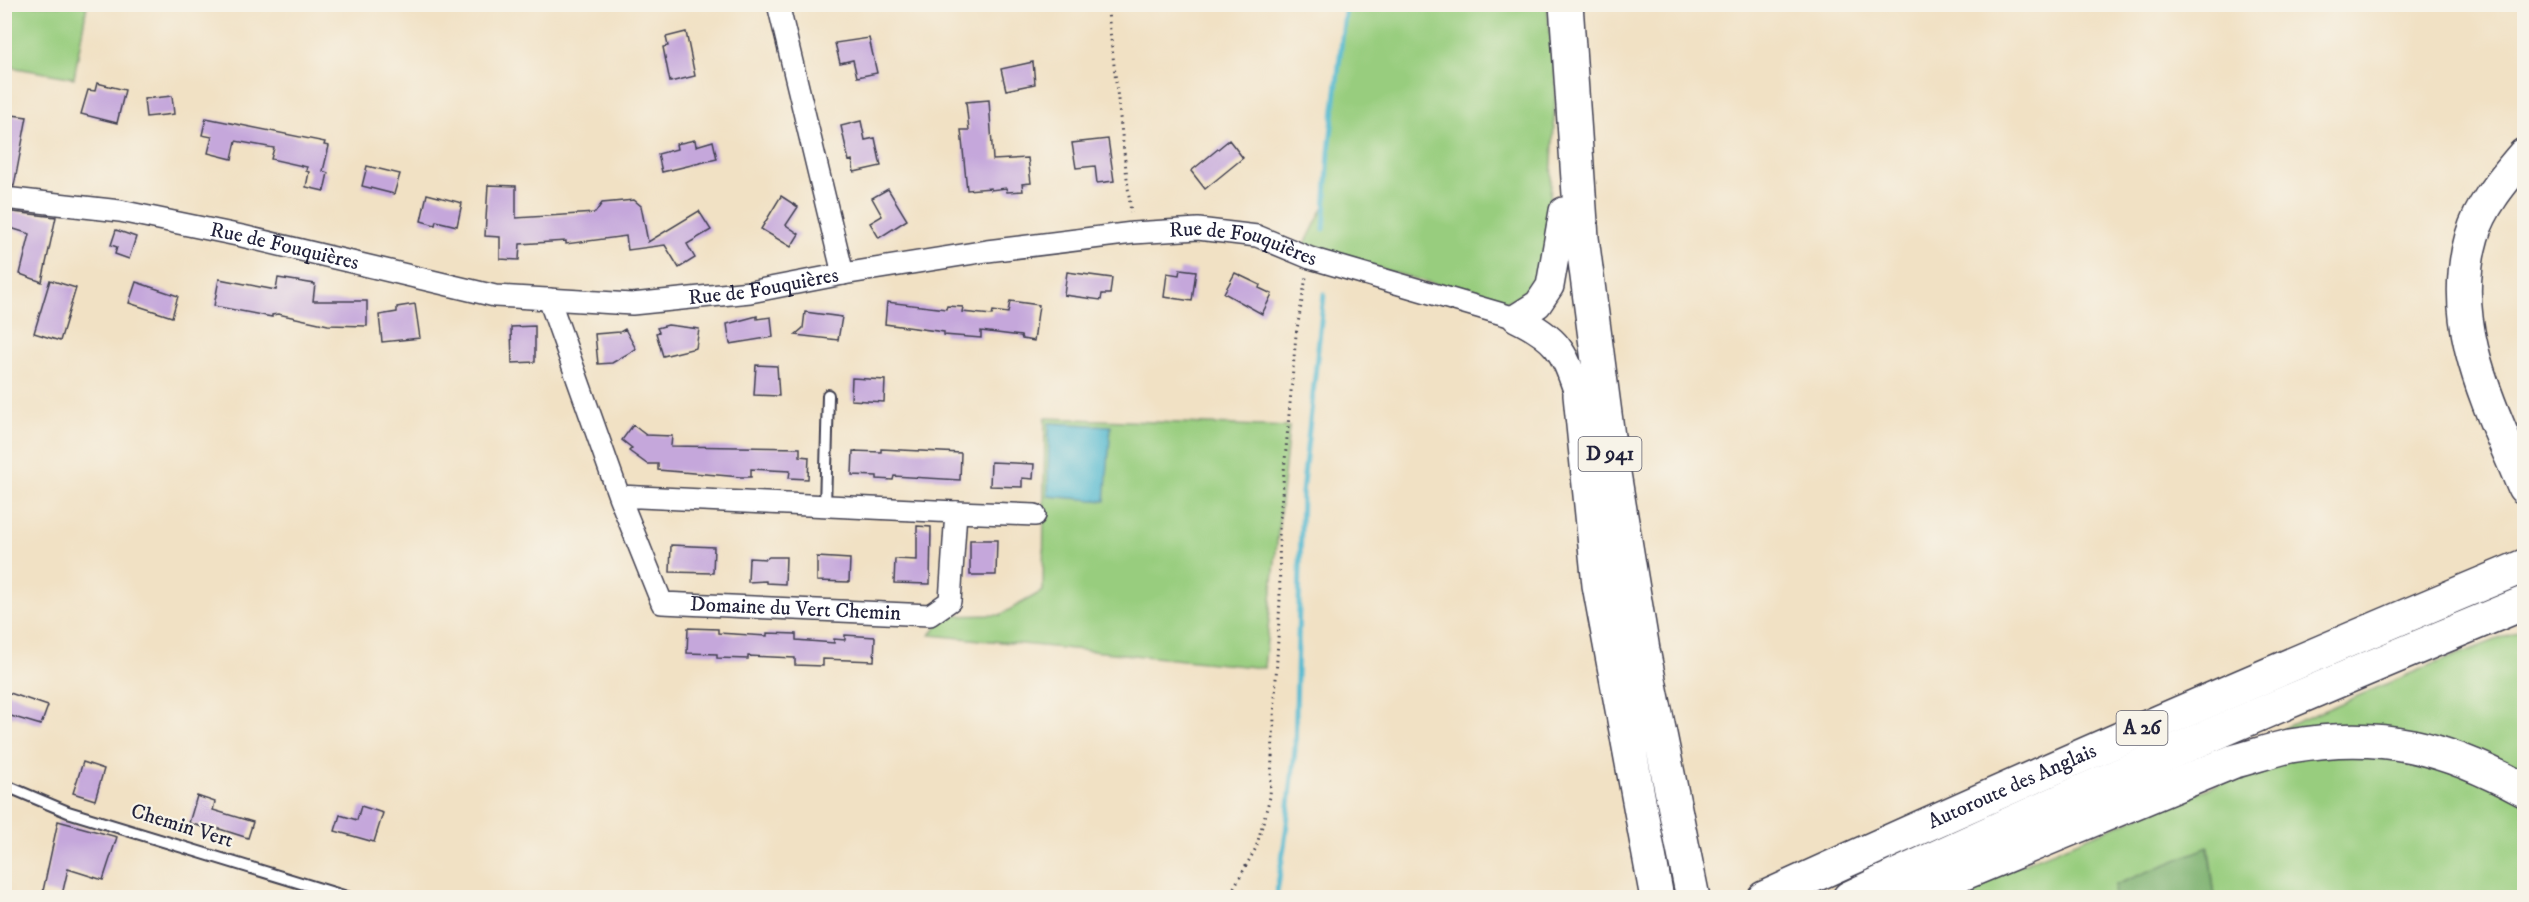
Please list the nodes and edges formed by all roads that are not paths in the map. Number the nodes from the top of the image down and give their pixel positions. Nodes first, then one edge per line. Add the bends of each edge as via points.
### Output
1 (778, 4) edge
2 (1549, 4) edge
3 (1566, 4) edge
4 (2524, 155) edge
5 (2524, 178) edge
6 (4, 198) edge
7 (1563, 211) junction
8 (843, 274) junction
9 (549, 299) junction
10 (1516, 318) junction
11 (828, 395) dead end
12 (1581, 401) junction
13 (2524, 453) edge
14 (2524, 486) edge
15 (619, 496) junction
16 (825, 507) junction
17 (956, 512) junction
18 (1035, 515) dead end
19 (2524, 566) edge
20 (2524, 603) edge
21 (4, 785) edge
22 (2524, 790) edge
23 (351, 897) edge
24 (1658, 897) edge
25 (1693, 897) edge
26 (1764, 897) edge
27 (1848, 897) edge
28 (1904, 897) edge

1 - 8 street
2 - 7 main road, D 941
3 - 25 main road, D 941 via 1582,237 1608,437 1643,650
4 - 14 main road via 2486,206 2472,235 2463,303 2480,382
5 - 13 main road via 2498,214 2488,240 2481,280 2494,376
6 - 9 street, Rue de Fouquières via 120,211 495,296
7 - 10 street via 1550,286 1538,304
7 - 12 main road, D 941
8 - 9 street, Rue de Fouquières via 750,292 632,304
8 - 10 street, Rue de Fouquières via 987,251 1198,229 1257,236 1310,258
9 - 15 street, Domaine du Vert Chemin
10 - 12 street via 1556,342
11 - 16 lane
12 - 24 main road, D 941 via 1599,585
15 - 16 street
15 - 17 street, Domaine du Vert Chemin via 662,603 930,615 950,601
16 - 17 street
17 - 18 street
19 - 26 main road, Autoroute des Anglais / A 26 via 2018,782
20 - 27 main road, Autoroute des Anglais / A 26 via 2262,712
21 - 23 lane, Chemin Vert via 68,812
22 - 28 main road via 2482,767 2418,746 2339,740 2289,746 2232,762

